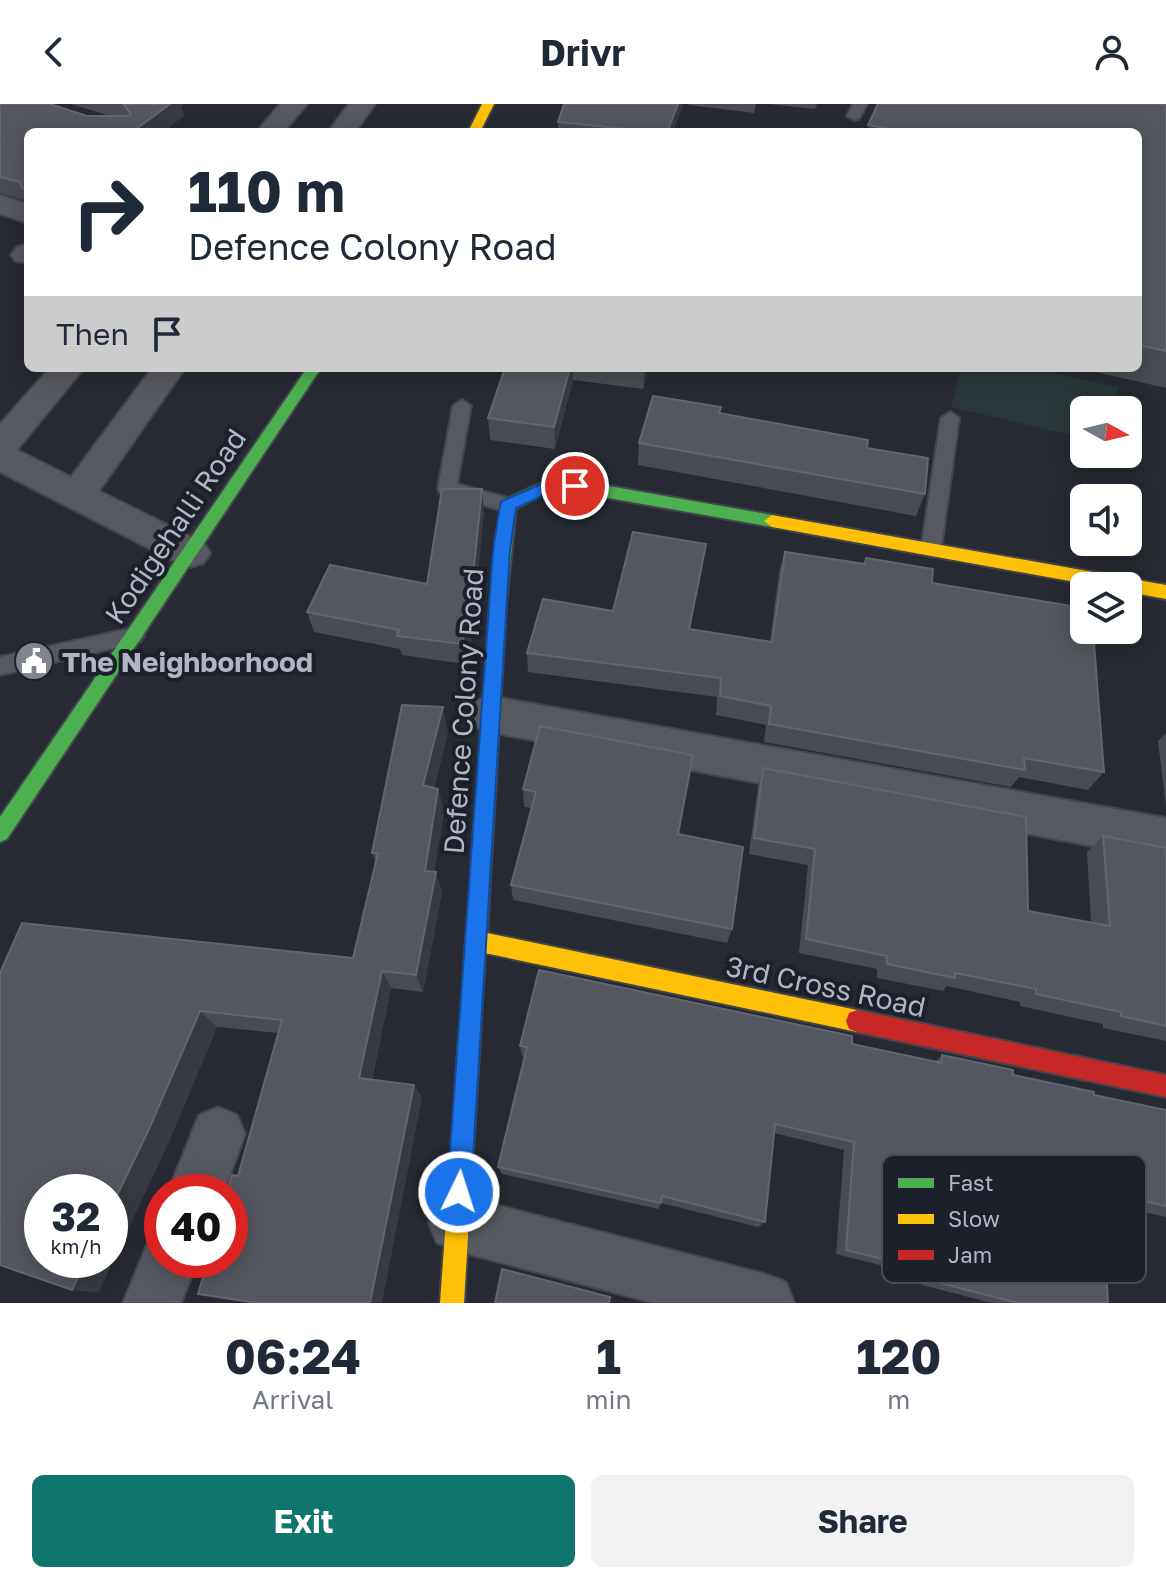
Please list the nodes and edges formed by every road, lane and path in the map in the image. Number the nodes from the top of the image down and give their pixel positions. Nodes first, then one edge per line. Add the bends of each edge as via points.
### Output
1 (294, 104) edge
2 (362, 104) edge
3 (488, 104) edge
4 (273, 128) edge
5 (344, 128) edge
6 (476, 128) edge
7 (0, 204) edge
8 (24, 213) edge
9 (65, 372) edge
10 (166, 372) edge
11 (311, 372) edge
12 (462, 406) dead end
13 (950, 418) dead end
14 (0, 447) edge
15 (0, 457) edge
16 (77, 495) junction
17 (508, 505) junction
18 (931, 549) junction
19 (191, 553) junction
20 (1166, 592) edge
21 (134, 636) junction
22 (0, 666) edge
23 (490, 714) junction
24 (0, 833) edge
25 (1166, 839) edge
26 (475, 941) junction
27 (1166, 1086) edge
28 (218, 1134) dead end
29 (203, 1174) edge
30 (457, 1223) junction
31 (162, 1278) edge
32 (152, 1303) edge
33 (452, 1303) edge
34 (765, 1303) edge

1 - 4 street
2 - 5 street
3 - 6 street
7 - 8 street
9 - 14 street
10 - 16 street
11 - 19 street, Kodigehalli Road
12 - 17 lane via 447,488
13 - 18 lane
15 - 16 street
16 - 19 street
17 - 18 street via 539,490 575,486
17 - 23 street, Defence Colony Road
18 - 20 street
19 - 21 street, Kodigehalli Road
21 - 22 lane
21 - 24 street, Kodigehalli Road
23 - 25 street
23 - 26 street, Defence Colony Road
26 - 27 street, 3rd Cross Road
26 - 30 street, Defence Colony Road
28 - 29 street
30 - 33 street, Defence Colony Road
30 - 34 street
31 - 32 street

